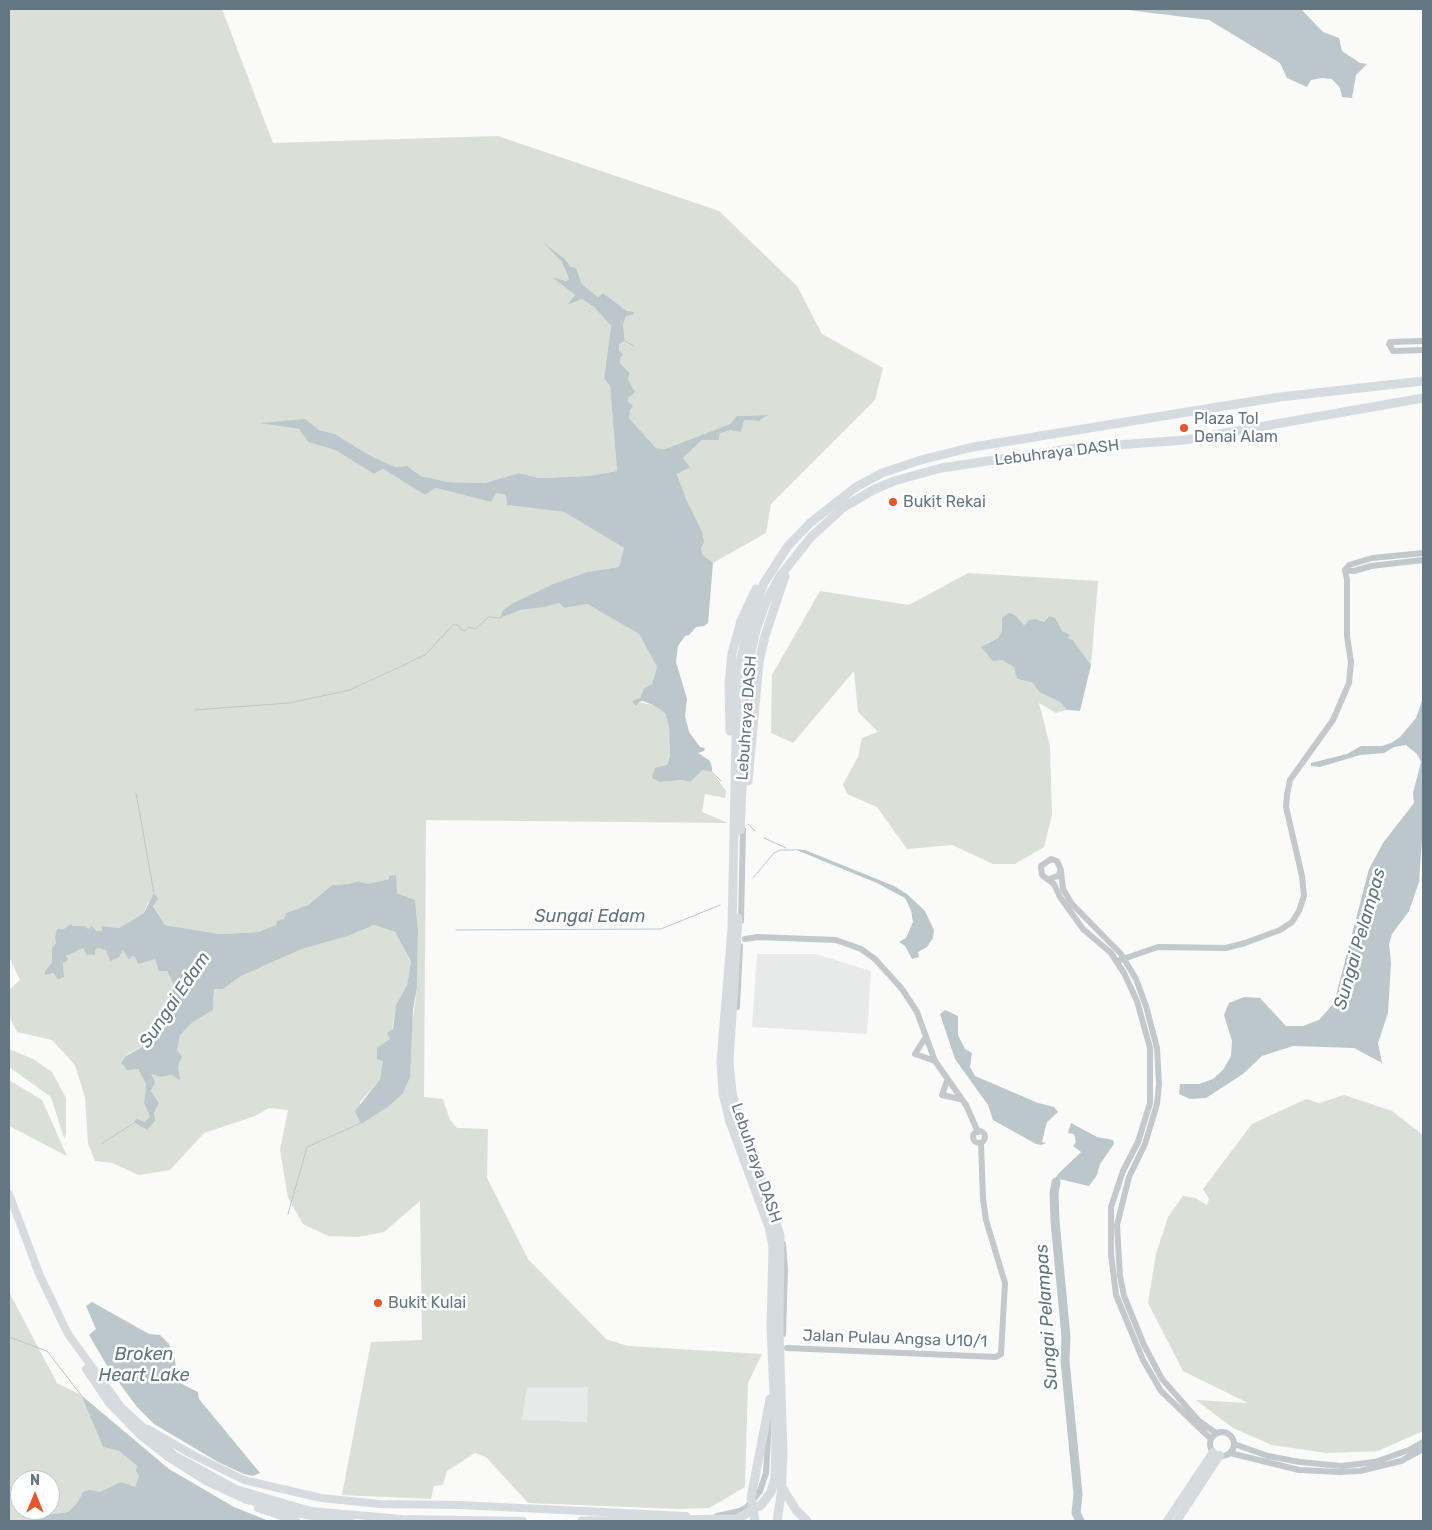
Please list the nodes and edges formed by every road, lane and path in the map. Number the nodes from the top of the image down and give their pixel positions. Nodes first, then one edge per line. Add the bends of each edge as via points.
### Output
1 (1423, 341) edge
2 (1423, 350) edge
3 (1423, 380) edge
4 (1423, 398) edge
5 (1423, 553) edge
6 (1423, 560) edge
7 (787, 568) junction
8 (1345, 570) junction
9 (764, 583) junction
10 (752, 628) junction
11 (730, 797) joint
12 (743, 830) joint
13 (1061, 870) junction
14 (1049, 879) junction
15 (740, 936) junction
16 (737, 946) junction
17 (1123, 958) junction
18 (1116, 962) junction
19 (926, 1038) junction
20 (935, 1061) junction
21 (947, 1081) junction
22 (960, 1099) junction
23 (9, 1194) edge
24 (51, 1301) junction
25 (775, 1339) junction
26 (782, 1339) junction
27 (786, 1348) junction
28 (774, 1353) junction
29 (781, 1354) junction
30 (773, 1388) junction
31 (132, 1418) junction
32 (1214, 1436) junction
33 (1423, 1442) edge
34 (1234, 1444) junction
35 (1423, 1450) edge
36 (1230, 1453) junction
37 (1217, 1454) junction
38 (781, 1485) junction
39 (1187, 1492) junction
40 (247, 1500) junction
41 (380, 1504) junction
42 (710, 1516) junction
43 (296, 1521) edge
44 (338, 1521) edge
45 (350, 1521) edge
46 (522, 1521) edge
47 (582, 1521) edge
48 (756, 1521) edge
49 (777, 1521) edge
50 (806, 1521) edge
51 (1167, 1521) edge
52 (1171, 1521) edge
53 (1177, 1521) edge

1 - 2 street via 1389,344 1393,350
3 - 9 highway, Lebuhraya DASH via 1280,397 1163,416 973,447 907,464 882,473 831,504 788,546
4 - 7 highway, Lebuhraya DASH via 1185,440 1076,448 917,474 873,490 844,507 811,537
5 - 8 street via 1372,558 1349,565
6 - 8 street
7 - 10 highway, Lebuhraya DASH
7 - 12 highway via 759,662
8 - 17 street via 1351,662 1349,683 1333,720 1290,780 1286,795 1302,876 1304,896 1299,911 1292,922 1280,930 1246,943 1226,948 1158,947
9 - 10 highway, Lebuhraya DASH
9 - 11 highway via 755,591 732,653 729,683
10 - 30 highway, Lebuhraya DASH via 737,689 732,929 721,1061 722,1094 769,1226 773,1247
10 - 38 highway, Lebuhraya DASH via 729,1062 738,1118 780,1235
11 - 15 street
12 - 15 street
13 - 14 street via 1058,876
13 - 14 street via 1057,861 1045,861 1041,872
13 - 17 street via 1063,889 1072,904
14 - 18 street via 1083,929 1111,953
15 - 16 street
15 - 16 street via 732,939
15 - 19 street via 820,938 862,949 902,989 917,1012
16 - 25 street via 726,1020 725,1094 775,1246 778,1265
16 - 26 street via 733,1081 742,1119 779,1222 785,1269
17 - 18 street
17 - 32 street via 1146,1006 1157,1048 1159,1084 1157,1104 1145,1144 1129,1177 1120,1208 1118,1249 1124,1296 1144,1346 1162,1379
18 - 32 street via 1131,986 1145,1027 1151,1074 1147,1116 1111,1208 1111,1254 1116,1295 1143,1360 1161,1391
19 - 20 street
19 - 20 street via 915,1054
20 - 21 street
21 - 22 street
21 - 22 street via 942,1095
22 - 27 street, Jalan Pulau Angsa U10/1 via 978,1132 985,1135 981,1143 984,1206 1004,1283 1001,1354 996,1357
23 - 24 main road
24 - 31 main road via 84,1358
24 - 40 main road via 63,1332 109,1403 126,1422 188,1471
25 - 26 street
25 - 28 street via 770,1346
26 - 27 street
27 - 29 street
28 - 29 street
28 - 42 street via 764,1484 747,1507
29 - 50 street via 779,1461 788,1501
30 - 47 highway via 776,1471 771,1492 762,1505 737,1518
30 - 48 highway via 751,1498
31 - 41 main road via 193,1455 244,1480 321,1498
31 - 46 main road via 162,1445 201,1471 254,1495 295,1508 383,1518
32 - 34 street via 1228,1434
32 - 37 street via 1210,1444
33 - 34 street via 1375,1462 1341,1466 1268,1456
34 - 36 street
35 - 36 street via 1401,1461 1360,1471 1339,1472 1299,1470
36 - 37 street
37 - 39 main road
37 - 53 main road
38 - 49 highway, Lebuhraya DASH
38 - 50 highway
39 - 51 main road
39 - 52 main road
40 - 43 main road via 259,1508
40 - 45 main road via 304,1515
41 - 42 main road via 459,1504
41 - 44 main road via 352,1506 344,1510
42 - 48 main road

